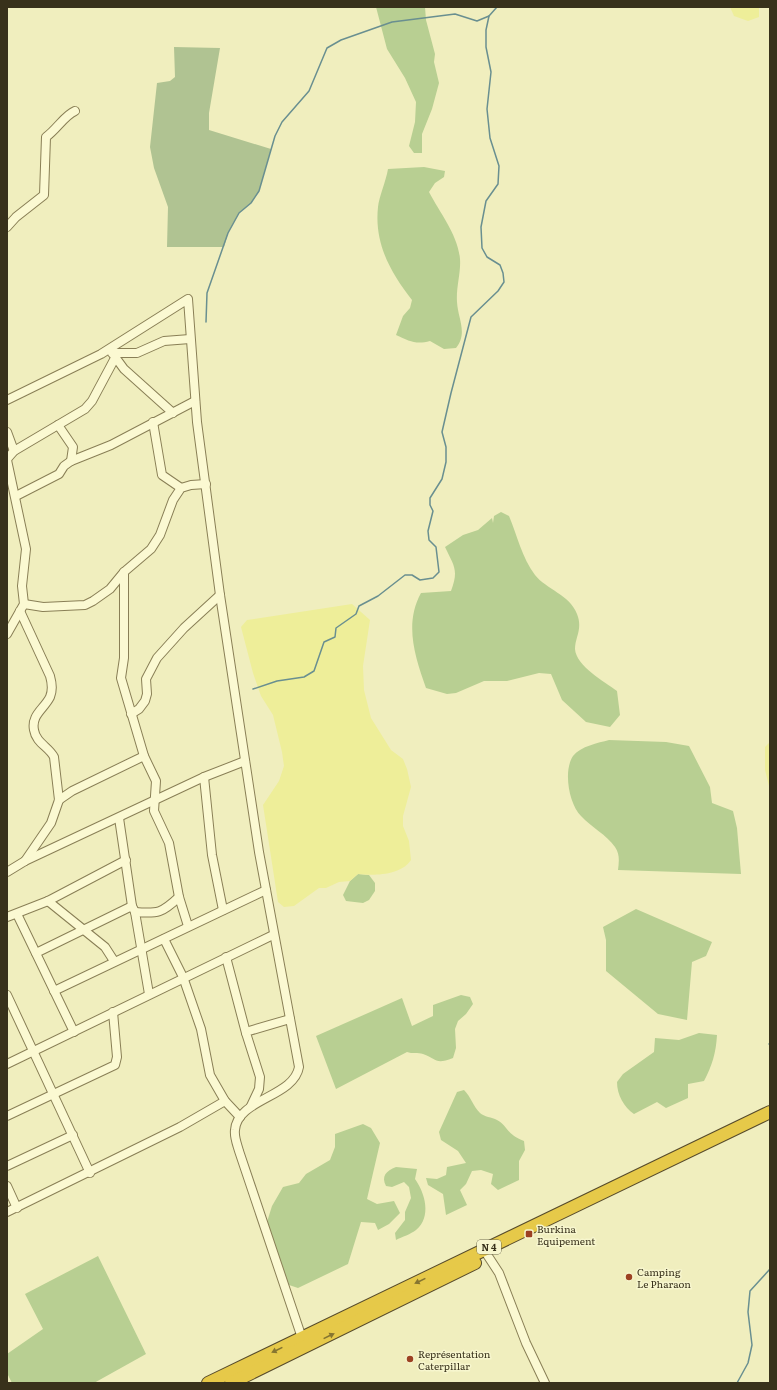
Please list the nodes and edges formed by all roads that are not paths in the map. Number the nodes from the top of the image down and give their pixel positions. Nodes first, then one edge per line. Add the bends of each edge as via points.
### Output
1 (75, 111) dead end
2 (7, 227) edge
3 (190, 339) junction
4 (112, 353) junction
5 (7, 400) edge
6 (195, 401) junction
7 (173, 413) junction
8 (153, 422) junction
9 (58, 426) junction
10 (7, 432) edge
11 (14, 451) junction
12 (7, 459) edge
13 (71, 461) junction
14 (206, 484) junction
15 (181, 488) junction
16 (16, 496) junction
17 (124, 572) junction
18 (220, 595) junction
19 (22, 608) junction
20 (7, 634) edge
21 (132, 714) junction
22 (144, 756) junction
23 (245, 761) junction
24 (204, 777) junction
25 (58, 800) junction
26 (154, 802) junction
27 (119, 818) junction
28 (126, 860) junction
29 (25, 861) junction
30 (7, 872) edge
31 (266, 890) junction
32 (179, 897) junction
33 (48, 901) junction
34 (133, 909) junction
35 (223, 910) junction
36 (17, 914) junction
37 (7, 917) edge
38 (188, 926) junction
39 (82, 930) junction
40 (273, 934) junction
41 (164, 939) junction
42 (141, 948) junction
43 (36, 953) junction
44 (226, 957) junction
45 (114, 961) junction
46 (183, 978) junction
47 (54, 991) junction
48 (149, 994) junction
49 (7, 995) edge
50 (113, 1012) junction
51 (290, 1019) junction
52 (74, 1032) junction
53 (246, 1033) junction
54 (33, 1051) junction
55 (7, 1064) edge
56 (53, 1094) junction
57 (225, 1101) junction
58 (251, 1107) junction
59 (770, 1112) edge
60 (7, 1116) edge
61 (240, 1117) junction
62 (770, 1121) edge
63 (73, 1135) junction
64 (7, 1166) edge
65 (90, 1173) junction
66 (7, 1186) edge
67 (17, 1208) junction
68 (7, 1212) edge
69 (486, 1253) junction
70 (302, 1338) junction
71 (208, 1383) edge
72 (230, 1383) edge
73 (545, 1383) edge

1 - 2 street via 68,114 46,137 44,195
3 - 4 street via 164,341 138,353
3 - 4 street via 188,299
3 - 6 street
4 - 5 street
4 - 7 street via 124,369
4 - 9 street via 88,406
6 - 7 street
6 - 14 street
7 - 8 street
8 - 13 street via 111,445
8 - 15 street via 162,474
9 - 11 street
9 - 13 street via 73,447
10 - 11 street
11 - 12 street
12 - 16 street
13 - 16 street via 59,474
14 - 15 street
14 - 18 street
15 - 17 street via 151,549
16 - 19 street via 26,549
17 - 19 street via 110,589 85,605
17 - 21 street via 124,658 120,674
18 - 21 street via 184,628 157,658 146,679 145,701
18 - 23 street
19 - 20 street
19 - 25 street via 52,686 50,697 34,720 34,730 43,746 52,751
21 - 22 street
22 - 25 street
22 - 26 street via 156,782
23 - 24 street
23 - 31 street
24 - 26 street
24 - 35 street via 212,855
25 - 29 street via 50,822
26 - 27 street
26 - 32 street via 155,816 169,843
27 - 28 street
27 - 29 street
28 - 33 street
28 - 34 street
29 - 30 street
31 - 35 street
31 - 40 street
32 - 34 street via 164,911 155,914
32 - 38 street
33 - 36 street
33 - 39 street
34 - 39 street
34 - 42 street
35 - 38 street
36 - 37 street
36 - 43 street
38 - 41 street
39 - 43 street
39 - 45 street via 105,947
40 - 44 street
40 - 51 street
41 - 42 street
41 - 46 street
42 - 45 street
42 - 48 street
43 - 47 street
44 - 46 street
44 - 53 street
45 - 47 street
46 - 48 street
46 - 57 street via 204,1039 210,1075
47 - 52 street
48 - 50 street
49 - 54 street
50 - 52 street
50 - 56 street via 117,1057 115,1065
51 - 53 street
51 - 58 street via 298,1057 297,1074 278,1091
52 - 54 street
53 - 58 street via 260,1077 259,1089
54 - 55 street
54 - 56 street
56 - 60 street
56 - 63 street
57 - 61 street
57 - 65 street
58 - 61 street
59 - 69 highway, N 4
61 - 70 street via 235,1129 239,1151
62 - 69 highway, N 4 via 524,1238
63 - 64 street
63 - 65 street
65 - 67 street
66 - 67 street
67 - 68 street
69 -> 70 highway, N 4
72 -> 69 highway, N 4
69 - 73 street via 499,1273 526,1343
70 -> 71 highway, N 4

